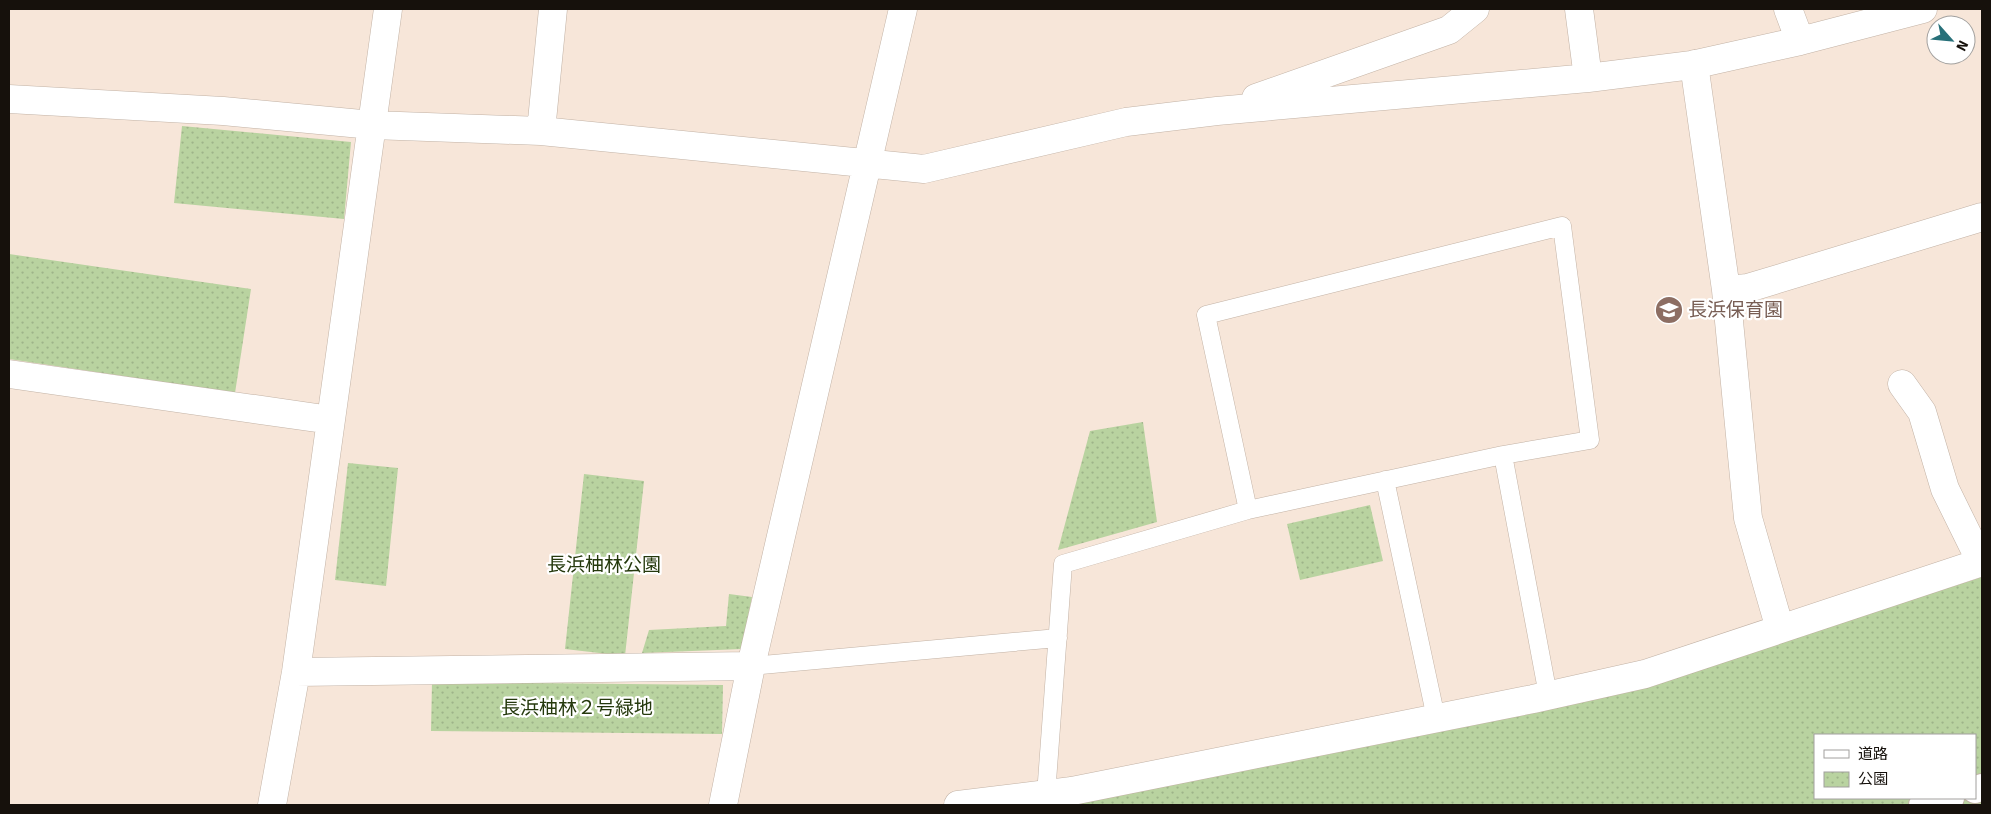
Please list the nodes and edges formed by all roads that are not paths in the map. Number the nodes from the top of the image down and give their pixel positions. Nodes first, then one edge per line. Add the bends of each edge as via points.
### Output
1 (388, 9) edge
2 (553, 9) edge
3 (903, 9) edge
4 (1475, 9) edge
5 (1579, 9) edge
6 (1788, 9) edge
7 (1923, 9) edge
8 (1800, 41) junction
9 (1694, 64) junction
10 (1588, 78) junction
11 (9, 99) edge
12 (1218, 112) junction
13 (372, 125) junction
14 (541, 131) junction
15 (866, 164) junction
16 (1982, 217) edge
17 (1726, 290) junction
18 (9, 374) edge
19 (1902, 384) dead end
20 (330, 420) junction
21 (1503, 455) junction
22 (1385, 480) junction
23 (1248, 510) junction
24 (1982, 562) edge
25 (1780, 630) junction
26 (1058, 638) junction
27 (751, 666) junction
28 (296, 672) junction
29 (1548, 696) junction
30 (1436, 718) junction
31 (1046, 795) junction
32 (1947, 799) edge
33 (272, 805) edge
34 (723, 805) edge
35 (958, 805) edge
36 (1922, 805) edge

1 - 13 street
2 - 14 street
3 - 15 street
4 - 12 street via 1449,30
5 - 10 street
6 - 8 street
7 - 8 street
8 - 9 street
9 - 10 street
9 - 17 street
10 - 12 street
11 - 13 street via 223,111
12 - 15 street via 1126,122 924,169
13 - 14 street
13 - 20 street
14 - 15 street
15 - 27 street
16 - 17 street via 1748,288
17 - 25 street via 1748,518
18 - 20 street
19 - 24 street via 1922,412 1945,489
20 - 28 street
21 - 22 lane
21 - 23 lane via 1590,440 1562,226 1206,315
21 - 29 lane
22 - 23 lane
22 - 30 lane
23 - 26 lane via 1063,564
24 - 25 street
25 - 29 street via 1645,674
26 - 27 lane
26 - 31 lane
27 - 28 street
27 - 34 street
28 - 33 street
29 - 30 street
30 - 31 street
31 - 35 street
32 - 36 street

